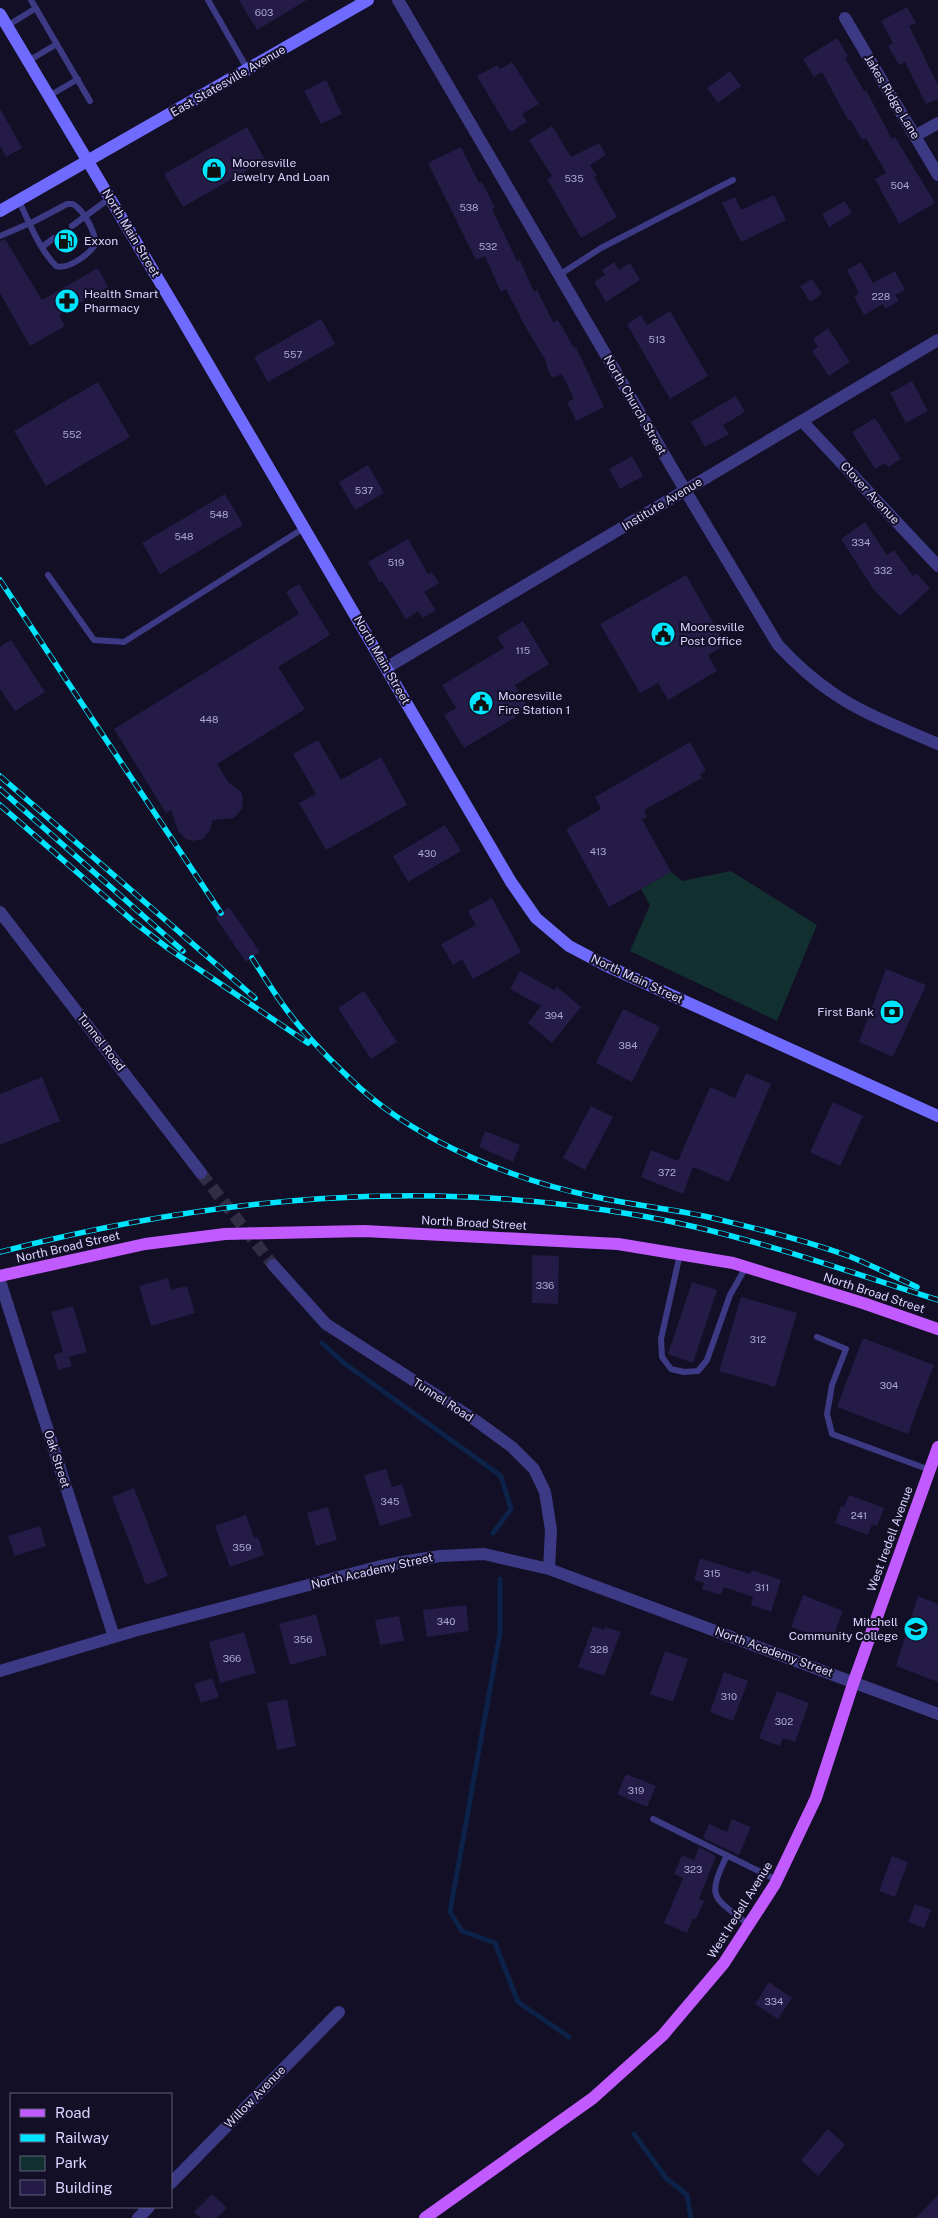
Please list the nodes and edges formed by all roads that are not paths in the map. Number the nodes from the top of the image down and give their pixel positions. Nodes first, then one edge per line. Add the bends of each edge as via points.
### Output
1 (31, 0) edge
2 (208, 0) edge
3 (368, 0) edge
4 (398, 0) edge
5 (36, 8) junction
6 (2, 18) edge
7 (846, 18) dead end
8 (57, 44) junction
9 (28, 61) junction
10 (248, 70) junction
11 (78, 79) junction
12 (49, 96) junction
13 (90, 100) dead end
14 (938, 123) edge
15 (915, 136) junction
16 (88, 162) junction
17 (938, 175) edge
18 (733, 180) dead end
19 (110, 198) junction
20 (19, 201) junction
21 (0, 211) edge
22 (84, 217) junction
23 (30, 223) junction
24 (72, 226) dead end
25 (0, 236) edge
26 (54, 238) dead end
27 (42, 247) junction
28 (559, 275) junction
29 (938, 340) edge
30 (802, 421) junction
31 (685, 490) junction
32 (304, 528) junction
33 (938, 566) edge
34 (48, 575) dead end
35 (386, 668) junction
36 (938, 744) edge
37 (0, 912) edge
38 (938, 1116) edge
39 (201, 1172) tunnel mouth
40 (680, 1254) junction
41 (273, 1265) tunnel mouth
42 (746, 1267) junction
43 (0, 1276) edge
44 (0, 1281) edge
45 (938, 1329) edge
46 (817, 1337) dead end
47 (938, 1448) edge
48 (930, 1470) junction
49 (549, 1569) junction
50 (114, 1637) junction
51 (0, 1671) edge
52 (854, 1681) junction
53 (938, 1714) edge
54 (653, 1819) dead end
55 (727, 1855) junction
56 (777, 1880) junction
57 (748, 1925) junction
58 (338, 2012) dead end
59 (172, 2182) edge
60 (147, 2208) edge
61 (138, 2218) edge
62 (425, 2218) edge

1 - 5 lane
2 - 10 lane
3 - 10 main road, East Statesville Avenue
4 - 28 street, North Church Street
5 - 6 lane
5 - 8 lane
6 - 9 main road, North Main Street
7 - 15 street, Jakes Ridge Lane
8 - 9 lane
8 - 11 lane
9 - 12 main road, North Main Street
10 - 16 main road, East Statesville Avenue
11 - 12 lane
11 - 13 lane
12 - 16 main road, North Main Street
14 - 15 street
15 - 17 street, Jakes Ridge Lane
16 - 19 main road, North Main Street
16 - 20 main road, East Statesville Avenue
18 - 28 lane via 601,248
19 - 22 lane
19 - 32 main road, North Main Street
20 - 21 main road, East Statesville Avenue
20 - 23 lane
22 - 23 lane via 77,207 67,204
22 - 24 lane
22 - 27 lane via 96,240 86,255 60,267 52,262
23 - 25 lane
23 - 27 lane
26 - 27 lane
28 - 31 street, North Church Street
29 - 30 street, Institute Avenue
30 - 31 street, Institute Avenue
30 - 33 street, Clover Avenue
31 - 35 street, Institute Avenue
31 - 36 street, North Church Street via 778,645 830,691
32 - 34 lane via 124,642 94,640
32 - 35 main road, North Main Street
35 - 38 main road, North Main Street via 511,882 536,918 569,946
37 - 39 street, Tunnel Road
40 - 42 main road, North Broad Street
40 - 42 lane via 661,1339 662,1357 671,1369 684,1372 698,1371 707,1360 730,1295
40 - 43 main road, North Broad Street via 618,1244 364,1231 225,1234 146,1244
41 - 49 street, Tunnel Road via 326,1324 475,1420 512,1447 534,1469 545,1492 551,1530
42 - 45 main road, North Broad Street
44 - 50 street, Oak Street
46 - 48 lane via 846,1349 832,1385 826,1414 832,1434
47 - 48 main road, West Iredell Avenue
48 - 52 main road, West Iredell Avenue
49 - 50 street, North Academy Street via 484,1554 440,1556 377,1568
49 - 52 street, North Academy Street
50 - 51 street, North Academy Street
52 - 53 street, North Academy Street
52 - 56 main road, West Iredell Avenue via 816,1798
54 - 55 lane
55 - 56 lane
55 - 57 lane via 716,1878 714,1891 718,1900
56 - 57 main road, West Iredell Avenue
57 - 62 main road, West Iredell Avenue via 724,1963 663,2035 593,2098
58 - 59 street, Willow Avenue
60 - 61 street

